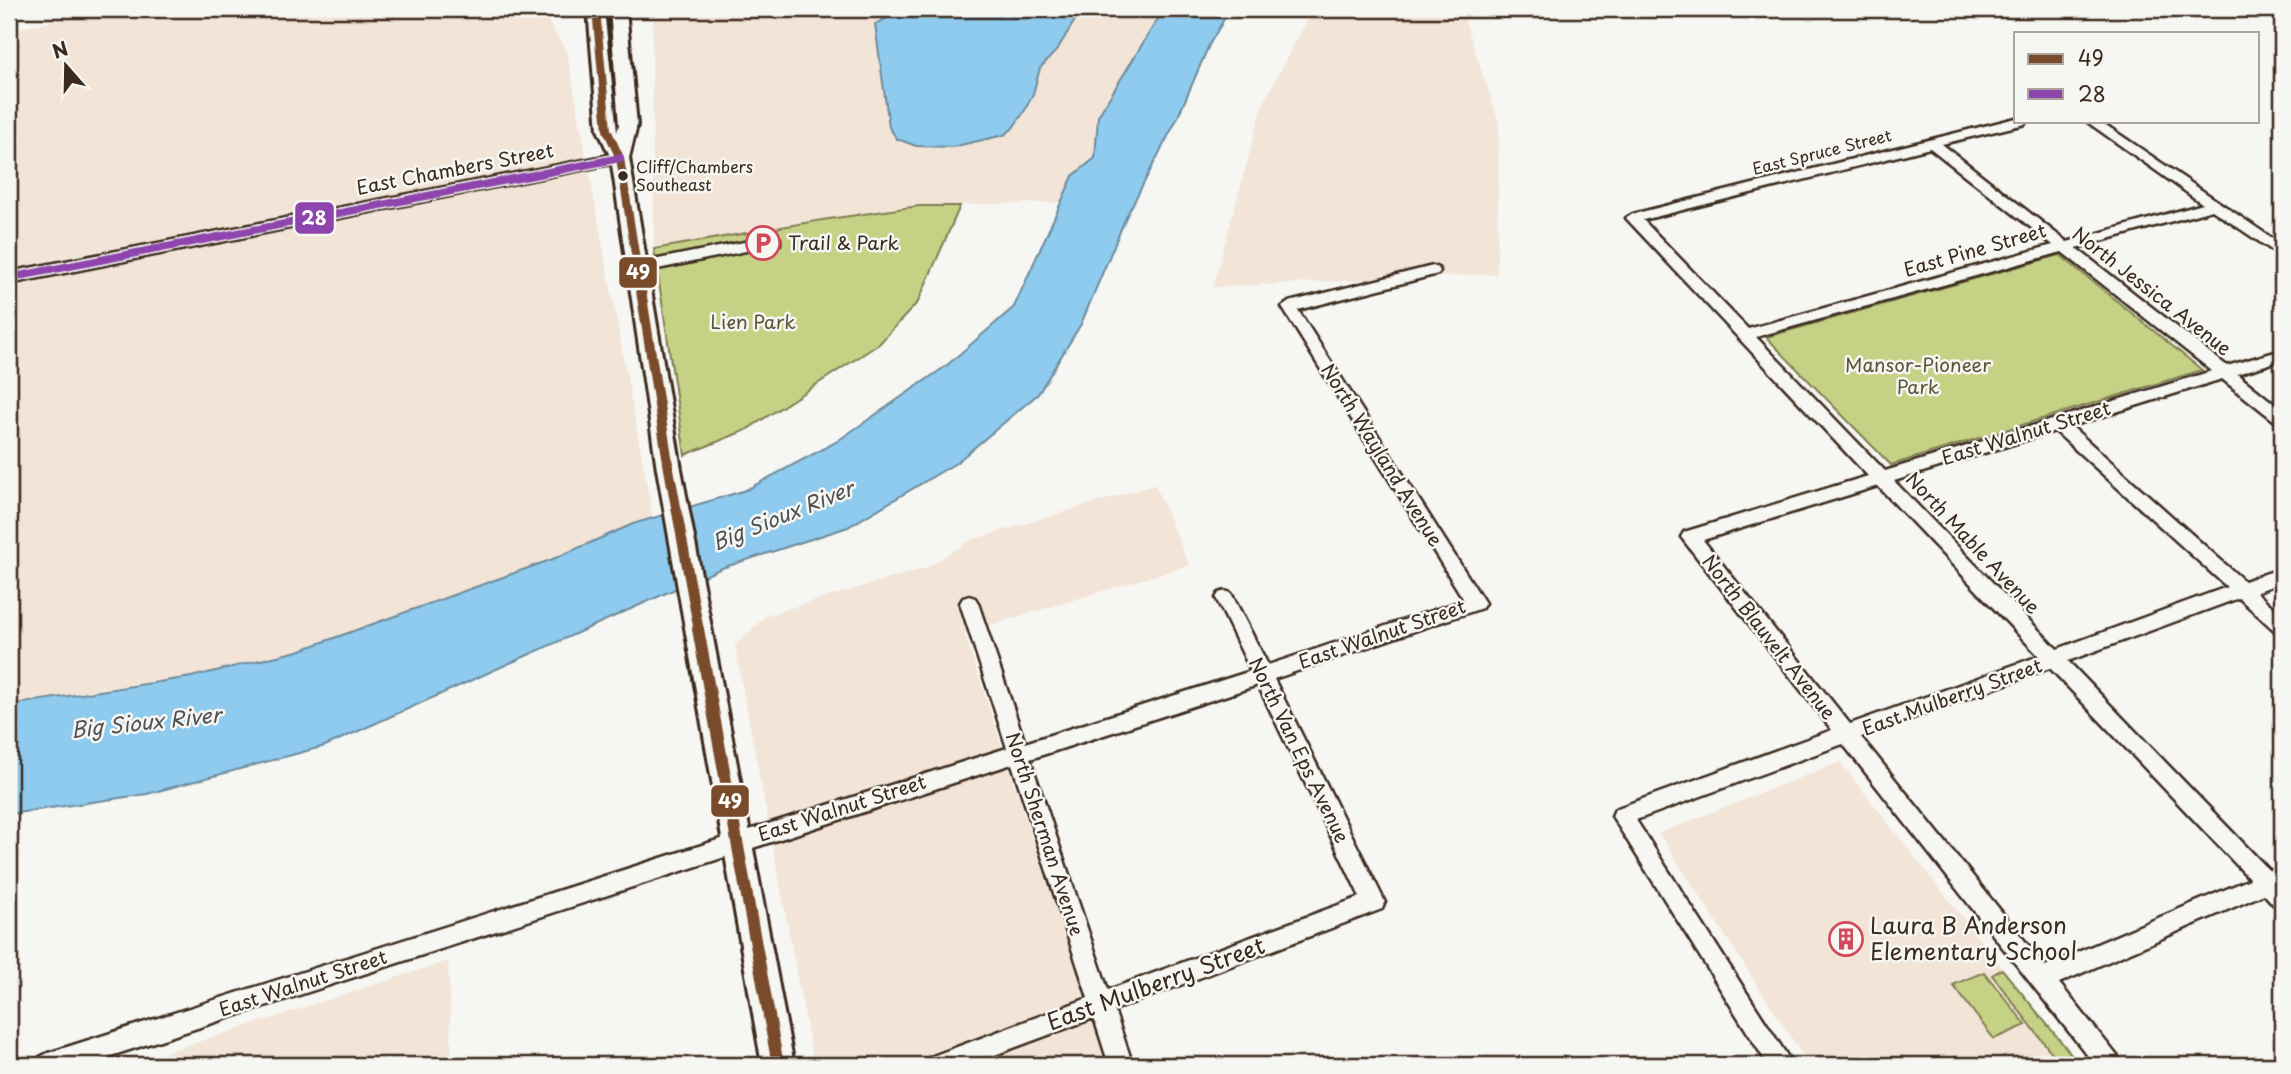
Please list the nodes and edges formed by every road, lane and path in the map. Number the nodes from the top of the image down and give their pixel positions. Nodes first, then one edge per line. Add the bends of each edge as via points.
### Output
1 (596, 9) edge
2 (618, 9) edge
3 (2016, 122) edge
4 (2093, 122) edge
5 (1931, 142) junction
6 (621, 158) junction
7 (2216, 205) junction
8 (1633, 218) joint
9 (775, 241) dead end
10 (2064, 246) junction
11 (2282, 252) edge
12 (638, 268) junction
13 (1433, 271) dead end
14 (9, 278) edge
15 (1745, 335) junction
16 (2282, 355) edge
17 (2225, 373) junction
18 (2282, 418) edge
19 (2058, 424) junction
20 (1881, 477) junction
21 (1690, 537) joint
22 (2282, 575) edge
23 (2244, 589) junction
24 (1225, 598) dead end
25 (969, 603) dead end
26 (1476, 603) joint
27 (2282, 626) edge
28 (2055, 659) junction
29 (1263, 674) junction
30 (1846, 736) junction
31 (1019, 752) junction
32 (737, 842) junction
33 (2277, 885) edge
34 (1374, 902) joint
35 (2042, 979) junction
36 (1101, 1004) junction
37 (48, 1065) edge
38 (778, 1065) edge
39 (938, 1065) edge
40 (1121, 1065) edge
41 (1781, 1065) edge
42 (2110, 1065) edge

1 - 6 main road via 607,130
2 - 6 main road via 628,125
3 - 5 street, East Spruce Street
4 - 7 street
5 - 8 street, East Spruce Street
5 - 10 street, North Jessica Avenue
6 - 12 main road
6 - 14 street, East Chambers Street
7 - 10 street, East Pine Street
7 - 11 street
8 - 15 street, North Mable Avenue
9 - 12 street
10 - 15 street, East Pine Street
10 - 17 street, North Jessica Avenue
12 - 32 main road via 669,469
13 - 26 street, North Wayland Avenue via 1289,307
15 - 20 street, North Mable Avenue
16 - 17 street, East Walnut Street
17 - 18 street, North Jessica Avenue
17 - 19 street, East Walnut Street
19 - 20 street, East Walnut Street
19 - 23 street
20 - 21 street, East Walnut Street
20 - 28 street, North Mable Avenue
21 - 30 street, North Blauvelt Avenue
22 - 23 street, East Mulberry Street
23 - 27 street
23 - 28 street, East Mulberry Street
24 - 29 street, North Van Eps Avenue
25 - 31 street, North Sherman Avenue
26 - 29 street, East Walnut Street
28 - 30 street, East Mulberry Street
28 - 33 street, North Mable Avenue
29 - 31 street, East Walnut Street
29 - 34 street, North Van Eps Avenue
30 - 35 street, North Blauvelt Avenue
30 - 41 street, East Mulberry Street via 1622,816
31 - 32 street, East Walnut Street
31 - 36 street, North Sherman Avenue
32 - 37 street, East Walnut Street
32 - 38 main road
33 - 35 street
34 - 36 street, East Mulberry Street
35 - 42 street, North Blauvelt Avenue
36 - 39 street, East Mulberry Street
36 - 40 street, North Sherman Avenue

